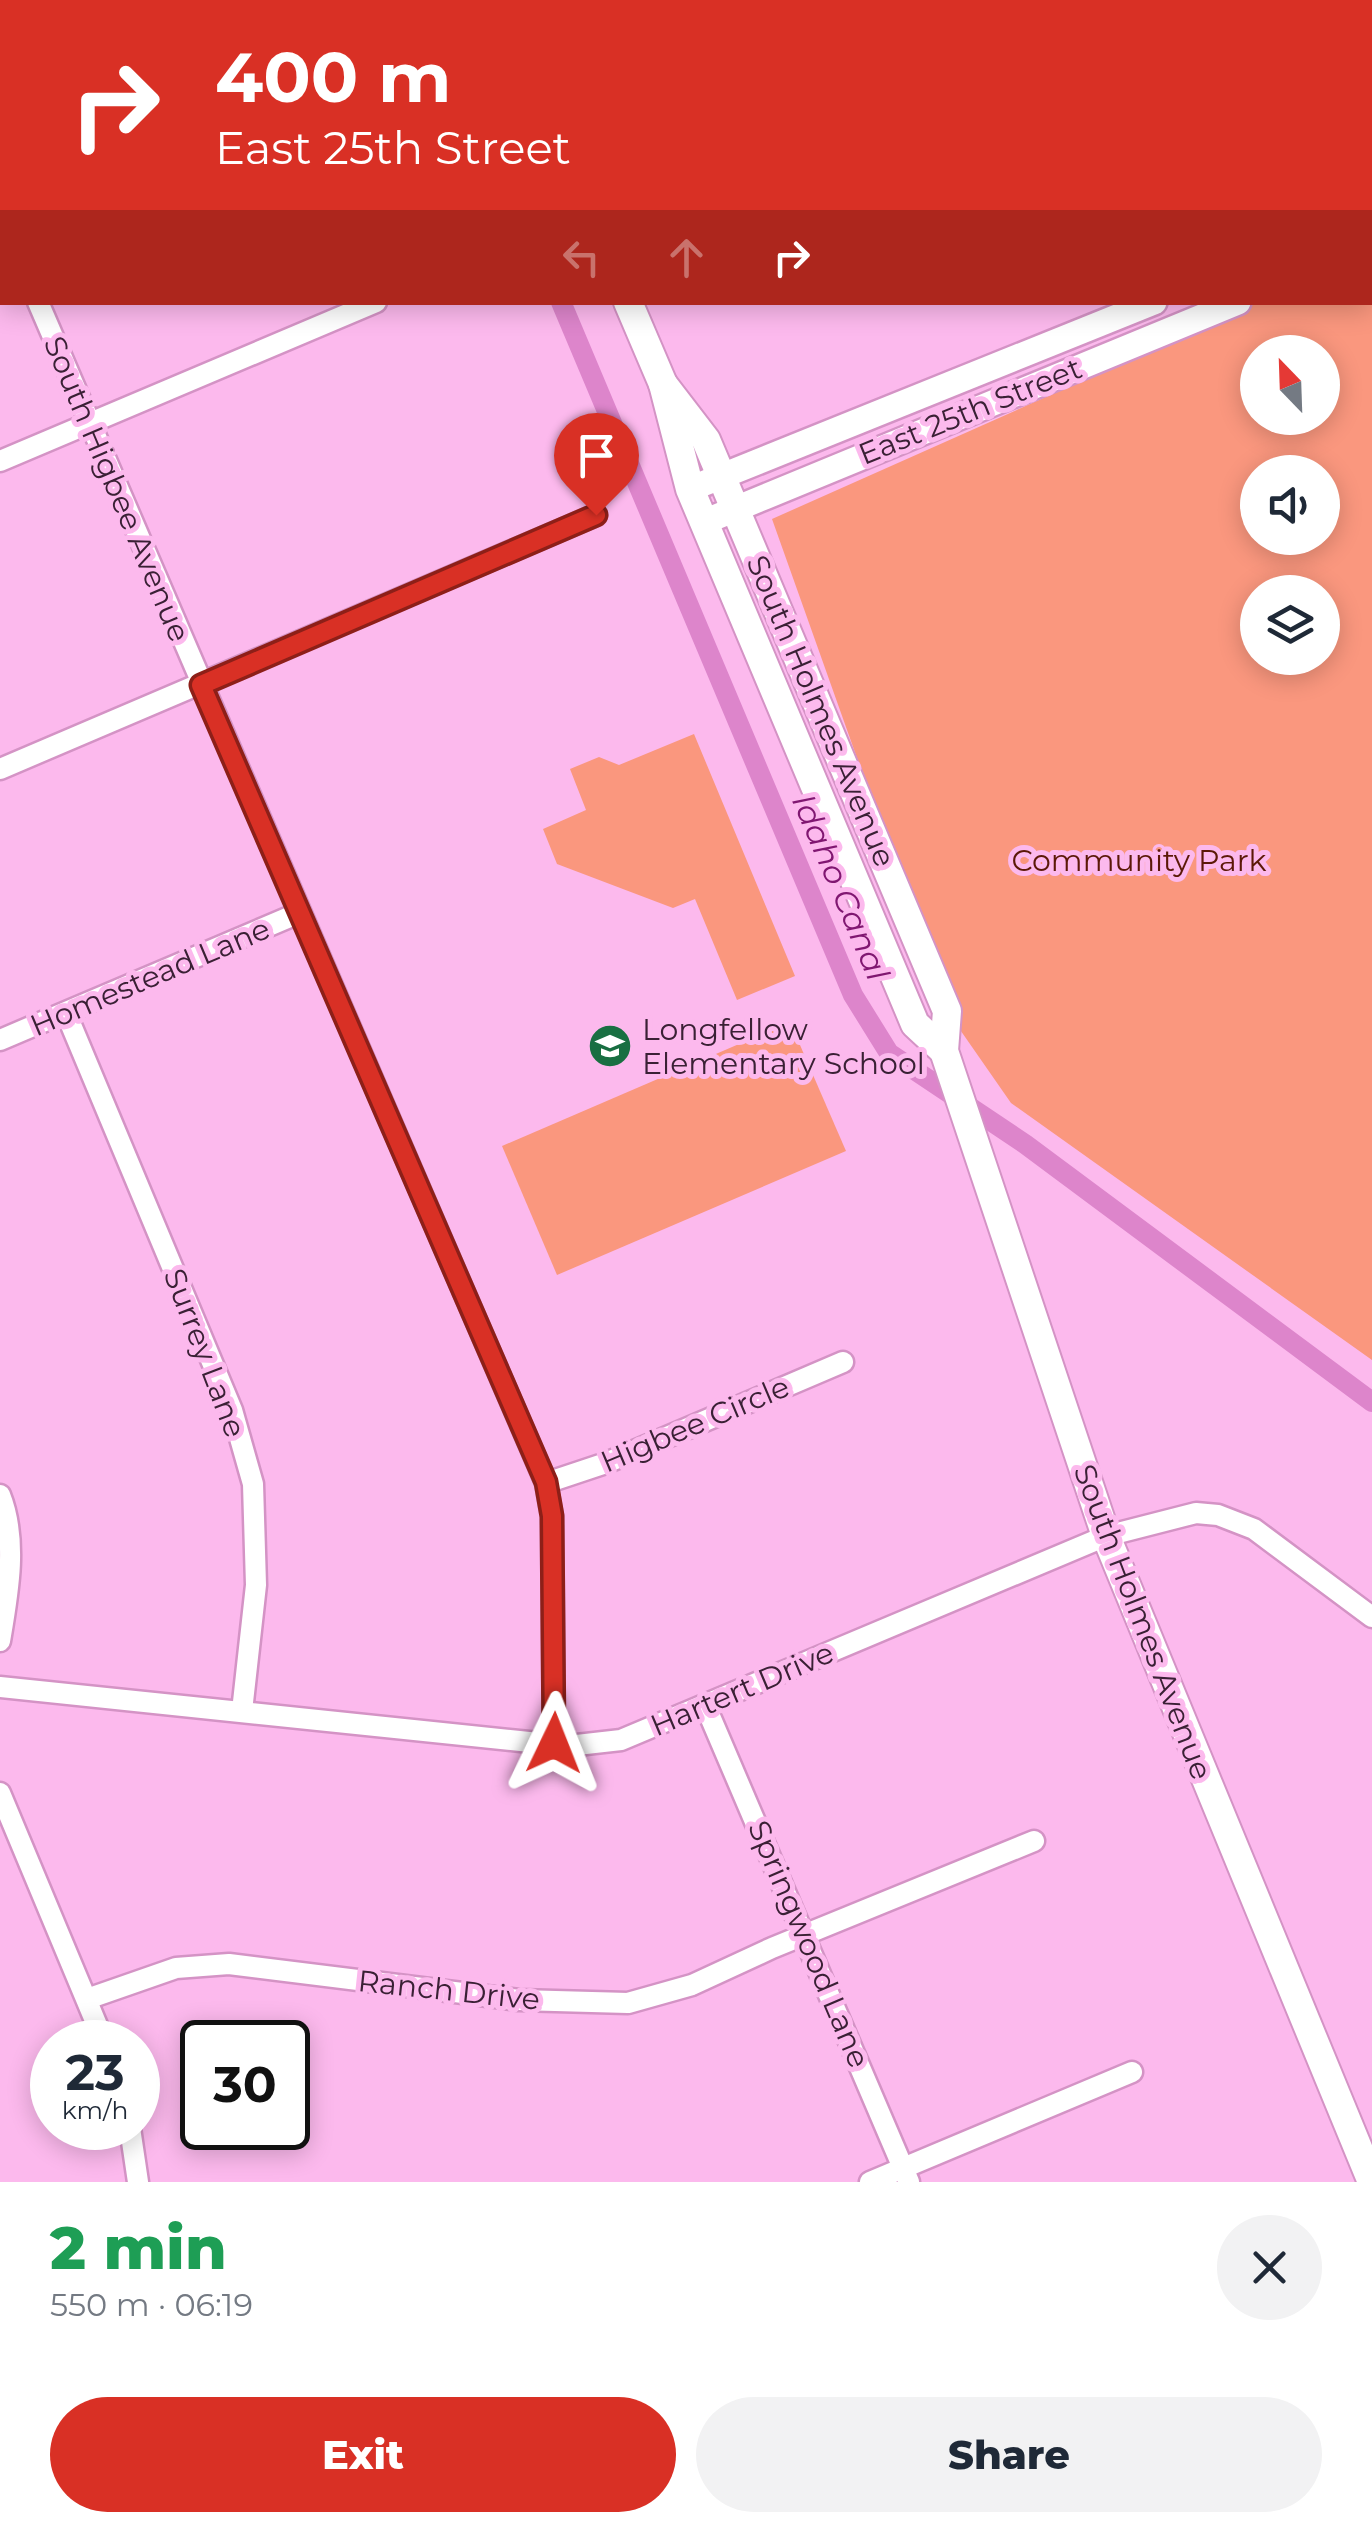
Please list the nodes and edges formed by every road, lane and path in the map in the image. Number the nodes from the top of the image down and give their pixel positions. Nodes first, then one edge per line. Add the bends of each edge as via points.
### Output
1 (39, 305) edge
2 (369, 305) edge
3 (629, 305) edge
4 (1147, 305) edge
5 (1231, 305) edge
6 (663, 384) junction
7 (88, 424) junction
8 (0, 462) edge
9 (722, 476) junction
10 (690, 489) junction
11 (736, 509) junction
12 (596, 515) dead end
13 (704, 522) junction
14 (201, 685) junction
15 (0, 769) edge
16 (299, 913) junction
17 (66, 1012) junction
18 (0, 1040) edge
19 (944, 1052) junction
20 (843, 1362) dead end
21 (546, 1482) junction
22 (0, 1495) edge
23 (1106, 1536) junction
24 (1372, 1617) edge
25 (0, 1641) edge
26 (0, 1687) edge
27 (706, 1708) junction
28 (242, 1711) junction
29 (554, 1743) junction
30 (0, 1792) edge
31 (1034, 1841) dead end
32 (804, 1937) junction
33 (86, 1999) junction
34 (95, 2020) edge
35 (1132, 2072) dead end
36 (133, 2150) edge
37 (906, 2176) edge
38 (138, 2182) edge
39 (870, 2182) edge
40 (1372, 2182) edge

1 - 7 street, South Higbee Avenue
2 - 7 street
3 - 6 main road, South Holmes Avenue
4 - 9 street, East 25th Street
5 - 11 street, East 25th Street
6 - 9 main road, South Holmes Avenue via 706,440
6 - 10 main road, South Holmes Avenue
7 - 8 street
7 - 14 street, South Higbee Avenue
9 - 10 street, East 25th Street
9 - 11 main road, South Holmes Avenue
10 - 13 main road, South Holmes Avenue
11 - 13 street, East 25th Street
11 - 19 main road, South Holmes Avenue via 946,1011
12 - 14 street
13 - 19 main road, South Holmes Avenue via 915,1024
14 - 15 street
14 - 16 street, South Higbee Avenue
16 - 17 street, Homestead Lane
16 - 21 street, South Higbee Avenue
17 - 18 street, Homestead Lane
17 - 28 street, Surrey Lane via 232,1410 252,1484 256,1586
19 - 23 main road, South Holmes Avenue
20 - 21 street, Higbee Circle
21 - 29 street, South Higbee Avenue
22 - 25 street via 10,1568
23 - 24 street, Hartert Drive via 1196,1513 1218,1515 1254,1529
23 - 27 street, Hartert Drive
23 - 40 main road, South Holmes Avenue
26 - 28 street, Hartert Drive
27 - 29 street, Hartert Drive via 621,1740
27 - 32 street, Springwood Lane
28 - 29 street, Hartert Drive
30 - 33 street
31 - 32 street, Ranch Drive
32 - 33 street, Ranch Drive via 692,1986 628,2003 519,2000 229,1964 176,1968
32 - 37 street, Springwood Lane
33 - 34 street
35 - 37 street
36 - 38 street
37 - 39 street

